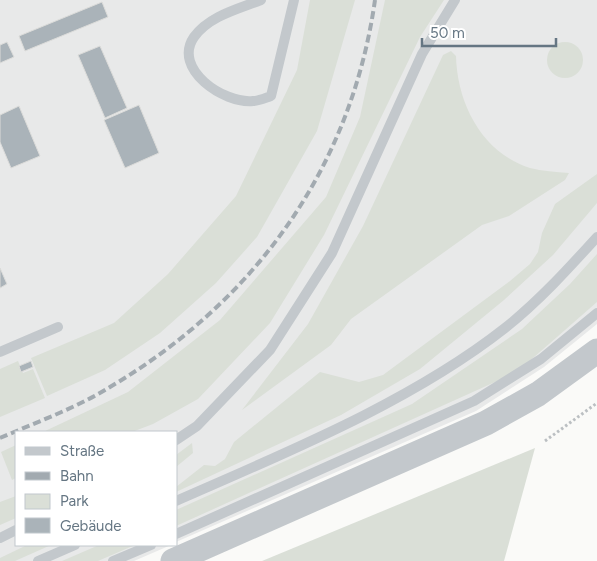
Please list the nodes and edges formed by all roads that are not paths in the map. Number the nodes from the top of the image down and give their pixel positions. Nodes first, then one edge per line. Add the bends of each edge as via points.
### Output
1 (261, 0) edge
2 (294, 0) edge
3 (455, 0) edge
4 (597, 237) edge
5 (597, 312) edge
6 (58, 327) dead end
7 (597, 351) edge
8 (0, 352) edge
9 (178, 439) edge
10 (178, 500) edge
11 (15, 530) edge
12 (178, 533) edge
13 (0, 538) edge
14 (73, 546) edge
15 (149, 546) edge
16 (38, 561) edge
17 (114, 561) edge
18 (173, 561) edge

1 - 2 lane via 210,21 194,38 189,58 198,79 234,98 252,102 271,96
3 - 9 lane via 422,54 332,253 270,350 197,426
4 - 10 lane via 548,291 504,328 439,372 304,445
5 - 12 lane via 541,359 474,401
6 - 8 lane
7 - 18 street via 538,394 486,422
11 - 13 lane
14 - 16 lane
15 - 17 lane

